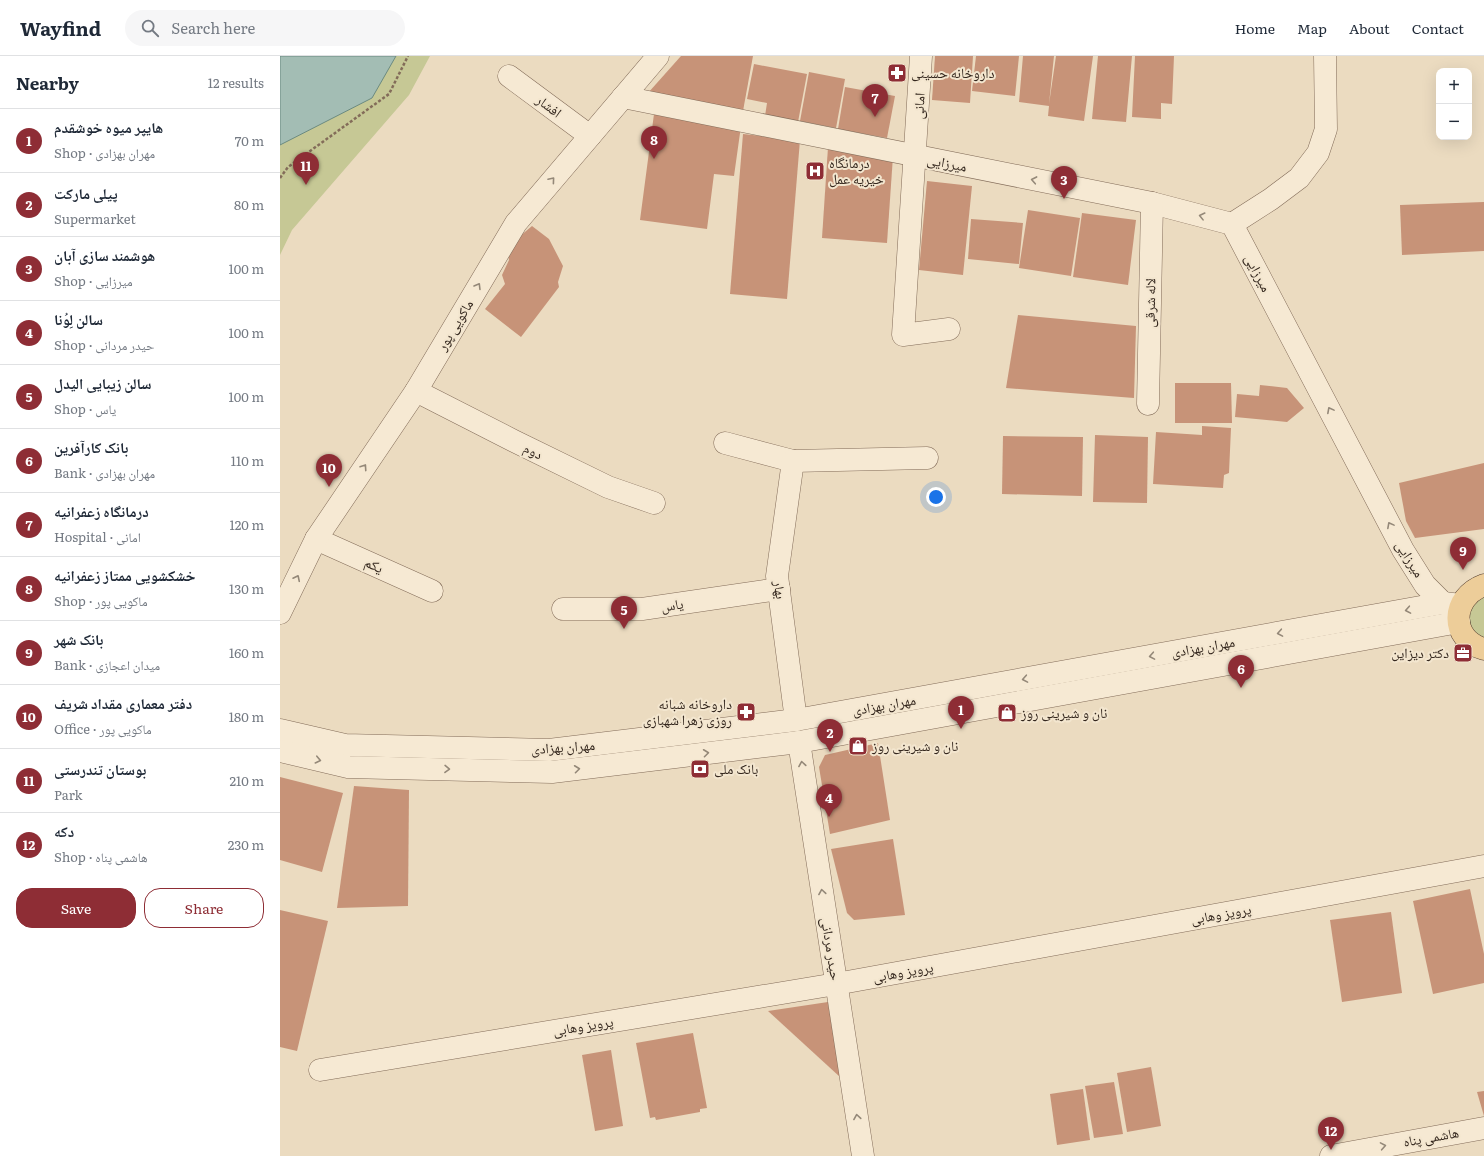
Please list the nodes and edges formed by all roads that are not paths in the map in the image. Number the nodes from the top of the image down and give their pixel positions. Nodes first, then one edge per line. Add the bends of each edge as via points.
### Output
1 (658, 56) edge
2 (921, 56) edge
3 (1325, 56) edge
4 (509, 76) dead end
5 (623, 97) junction
6 (590, 136) junction
7 (916, 157) junction
8 (1152, 203) junction
9 (1232, 224) junction
10 (949, 329) dead end
11 (416, 391) junction
12 (1148, 404) dead end
13 (725, 443) dead end
14 (927, 458) dead end
15 (793, 461) junction
16 (654, 503) dead end
17 (316, 539) junction
18 (1484, 585) edge
19 (779, 589) junction
20 (432, 591) dead end
21 (563, 609) dead end
22 (1454, 610) junction
23 (280, 613) edge
24 (1480, 650) edge
25 (280, 730) edge
26 (798, 731) junction
27 (280, 751) edge
28 (1484, 866) edge
29 (836, 984) junction
30 (320, 1070) dead end
31 (1484, 1128) edge
32 (863, 1156) edge
33 (1331, 1156) edge

1 - 5 street, ماکویی‌ پور
2 - 7 street, امانی
3 - 9 street via 1326,129 1318,153 1299,178
4 - 6 street, افشار
5 - 6 street, ماکویی‌ پور
5 - 7 street, میرزایی
11 -> 6 street, ماکویی‌ پور via 516,223
8 -> 7 street, میرزایی
7 - 10 street, امانی via 903,335
9 -> 8 street, میرزایی
8 - 12 street, لاله شرقی
22 -> 9 street, میرزایی via 1425,585 1403,550
11 - 16 street, دوم via 608,487
17 -> 11 street, ماکویی‌ پور
13 - 15 street
14 - 15 street
15 - 19 street, بهار via 777,576
17 - 20 street, یکم
23 -> 17 street, ماکویی‌ پور
18 - 22 main road via 1474,589
19 - 21 street, یاس via 642,609
19 - 26 street, بهار
22 - 24 main road via 1465,636
22 - 26 street, مهران بهزادی
25 - 26 street, مهران بهزادی via 345,745 549,750
27 -> 26 street, مهران بهزادی via 348,767 552,772
29 -> 26 street, حیدر مردانی
28 - 29 street, پرویز وهابی
29 - 30 street, پرویز وهابی
32 -> 29 street, حیدر مردانی
33 -> 31 street, هاشمی پناه

